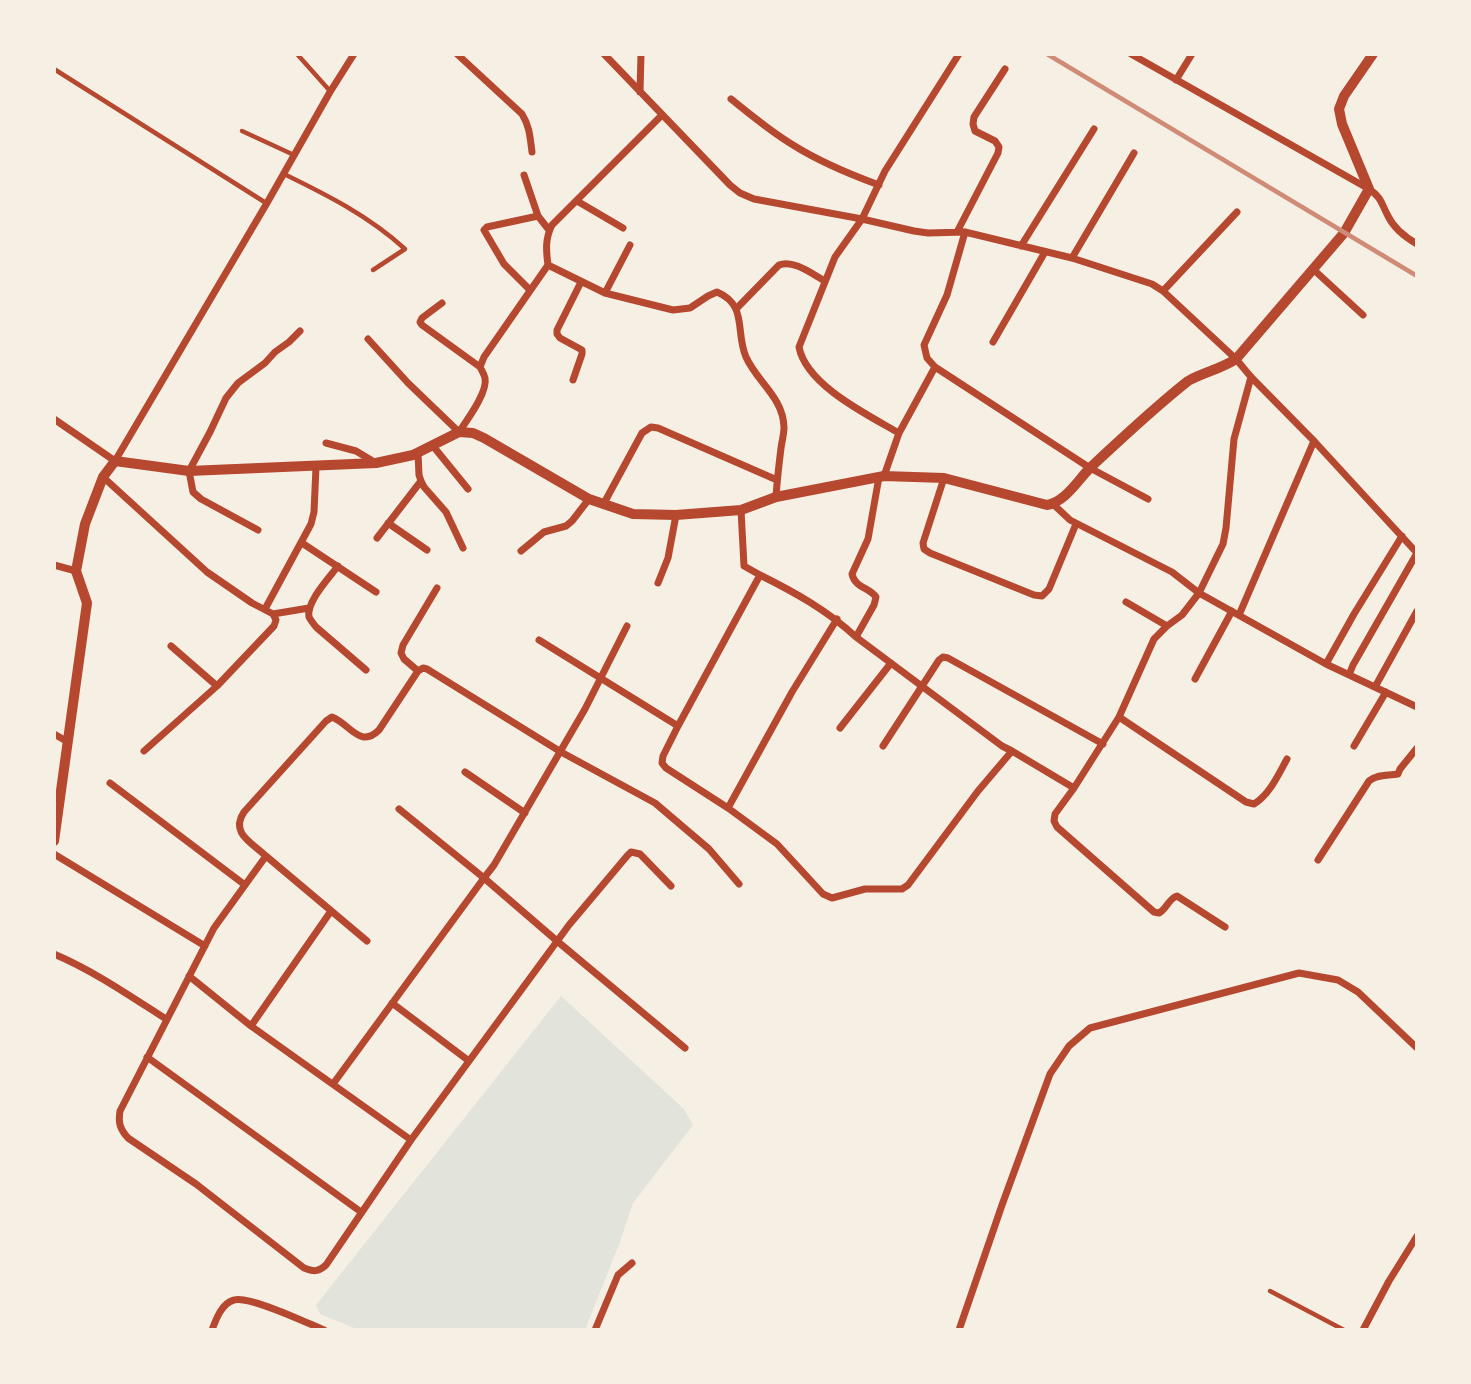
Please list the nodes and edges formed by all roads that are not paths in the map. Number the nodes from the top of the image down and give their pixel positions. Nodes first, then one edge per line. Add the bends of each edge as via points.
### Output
1 (297, 54) edge
2 (354, 54) edge
3 (457, 54) edge
4 (604, 54) edge
5 (641, 54) edge
6 (959, 54) edge
7 (1192, 54) edge
8 (1373, 54) edge
9 (1136, 55) edge
10 (54, 69) edge
11 (1006, 69) dead end
12 (1175, 80) junction
13 (330, 92) junction
14 (640, 92) junction
15 (731, 99) dead end
16 (662, 114) junction
17 (1094, 129) dead end
18 (242, 131) dead end
19 (532, 152) dead end
20 (1134, 152) dead end
21 (295, 155) junction
22 (284, 174) junction
23 (524, 175) dead end
24 (878, 185) junction
25 (1368, 189) junction
26 (577, 201) junction
27 (267, 204) junction
28 (1237, 212) dead end
29 (538, 216) junction
30 (862, 219) junction
31 (623, 228) dead end
32 (549, 230) junction
33 (961, 232) junction
34 (1417, 244) edge
35 (630, 245) dead end
36 (1021, 246) junction
37 (1045, 252) junction
38 (1072, 258) junction
39 (548, 265) junction
40 (373, 270) dead end
41 (1314, 270) junction
42 (825, 281) junction
43 (581, 282) junction
44 (530, 290) junction
45 (1163, 291) junction
46 (605, 293) junction
47 (442, 303) dead end
48 (737, 308) junction
49 (1363, 315) dead end
50 (300, 331) dead end
51 (368, 339) dead end
52 (993, 342) dead end
53 (1236, 359) junction
54 (480, 367) junction
55 (935, 367) junction
56 (1251, 377) junction
57 (573, 380) dead end
58 (56, 421) edge
59 (459, 432) junction
60 (899, 433) junction
61 (1314, 440) junction
62 (326, 443) dead end
63 (433, 446) junction
64 (418, 453) junction
65 (115, 461) junction
66 (376, 463) junction
67 (316, 467) junction
68 (1090, 468) junction
69 (189, 471) junction
70 (103, 477) junction
71 (882, 477) junction
72 (944, 478) junction
73 (777, 480) junction
74 (421, 481) junction
75 (468, 489) dead end
76 (776, 497) junction
77 (589, 499) junction
78 (1148, 499) dead end
79 (1052, 504) junction
80 (603, 505) junction
81 (741, 510) junction
82 (676, 515) junction
83 (388, 523) junction
84 (1076, 524) junction
85 (258, 530) dead end
86 (1402, 536) junction
87 (376, 538) dead end
88 (302, 542) junction
89 (463, 548) dead end
90 (428, 551) dead end
91 (521, 551) dead end
92 (54, 565) edge
93 (338, 566) junction
94 (76, 571) junction
95 (760, 575) junction
96 (658, 583) dead end
97 (437, 587) dead end
98 (376, 592) dead end
99 (1199, 593) junction
100 (1126, 602) dead end
101 (309, 608) junction
102 (265, 609) junction
103 (1417, 611) edge
104 (1235, 613) junction
105 (273, 614) junction
106 (837, 620) junction
107 (627, 626) dead end
108 (1167, 626) junction
109 (856, 637) junction
110 (539, 640) dead end
111 (171, 646) dead end
112 (891, 663) junction
113 (1326, 664) junction
114 (366, 670) dead end
115 (418, 671) junction
116 (1349, 675) junction
117 (600, 677) junction
118 (1195, 679) dead end
119 (923, 685) junction
120 (217, 686) junction
121 (1375, 687) junction
122 (1385, 692) junction
123 (1417, 707) edge
124 (1119, 718) junction
125 (678, 726) junction
126 (839, 728) dead end
127 (54, 734) edge
128 (68, 742) junction
129 (1102, 744) junction
130 (883, 746) dead end
131 (1354, 746) dead end
132 (1417, 748) edge
133 (144, 751) dead end
134 (1013, 751) junction
135 (561, 752) junction
136 (1287, 759) dead end
137 (465, 772) dead end
138 (110, 783) dead end
139 (1074, 789) junction
140 (728, 808) junction
141 (399, 809) dead end
142 (525, 813) junction
143 (54, 841) edge
144 (54, 854) edge
145 (266, 856) junction
146 (1318, 860) dead end
147 (484, 878) junction
148 (245, 884) junction
149 (739, 884) dead end
150 (671, 886) dead end
151 (331, 911) junction
152 (1225, 927) dead end
153 (367, 941) dead end
154 (557, 941) junction
155 (205, 946) junction
156 (54, 954) edge
157 (189, 976) junction
158 (392, 1003) junction
159 (166, 1019) junction
160 (251, 1026) junction
161 (685, 1048) dead end
162 (1417, 1048) edge
163 (147, 1057) junction
164 (469, 1061) junction
165 (333, 1084) junction
166 (411, 1140) junction
167 (361, 1212) junction
168 (1417, 1236) edge
169 (632, 1263) dead end
170 (1270, 1292) dead end
171 (212, 1330) edge
172 (324, 1330) edge
173 (595, 1330) edge
174 (959, 1330) edge
175 (1344, 1330) edge
176 (1363, 1330) edge

1 - 13 lane
2 - 13 street
3 - 19 street via 522,114 528,123
4 - 14 street
5 - 14 street
6 - 24 street
7 - 12 street
8 - 25 street via 1339,109
9 - 12 street
10 - 27 lane
11 - 33 street via 972,124 999,147
12 - 25 street
13 - 21 street
14 - 16 street
15 - 24 street via 793,145
16 - 26 street
16 - 30 street via 740,193
17 - 36 street
18 - 21 lane
20 - 38 street
21 - 22 street
22 - 27 street
22 - 40 lane via 365,217 405,249
23 - 29 street
24 - 30 street
25 - 34 street via 1378,195 1394,227
25 - 41 street via 1344,233
26 - 31 street
26 - 32 street
27 - 65 street
28 - 45 street
29 - 32 street
29 - 44 street via 484,230 504,264
30 - 33 street via 928,233
30 - 42 street via 835,257
32 - 39 street via 545,245
33 - 36 street
33 - 55 street via 947,295 924,345
35 - 46 street
36 - 37 street
37 - 38 street
37 - 52 street
38 - 45 street
39 - 43 street
39 - 44 street
41 - 49 street
41 - 53 street
42 - 48 street via 784,262
42 - 60 street via 799,347 801,356 844,401
43 - 46 street
43 - 57 street via 557,330 559,338 582,350
44 - 54 street
45 - 53 street
46 - 48 street via 680,310 717,292
47 - 54 street via 422,318 422,325
48 - 73 street via 746,359 776,398 782,414
50 - 69 street via 226,398
51 - 59 street
53 - 56 street
53 - 68 street via 1188,381
54 - 59 street via 485,387
55 - 60 street
55 - 68 street
56 - 61 street
56 - 99 street via 1234,439 1223,544
58 - 65 street
59 - 63 street
59 - 77 street via 484,438
60 - 71 street
61 - 86 street
61 - 104 street
62 - 66 street via 356,451
63 - 64 street
63 - 75 street
64 - 66 street
64 - 74 street
65 - 69 street
65 - 70 street
66 - 67 street
67 - 69 street
67 - 88 street via 314,512
68 - 78 street
68 - 79 street
69 - 85 street via 193,492 201,499
70 - 94 street via 85,524
70 - 102 street via 207,572
71 - 72 street
71 - 76 street
71 - 109 street via 868,539 852,575 876,597
72 - 79 street
72 - 84 street via 925,549 1034,595 1042,596 1049,589
73 - 76 street
73 - 80 street via 651,427 642,433
74 - 83 street
74 - 89 street via 446,512
76 - 81 street
77 - 80 street
77 - 91 street via 566,526 544,532
79 - 84 street
80 - 82 street via 633,514
81 - 82 street
81 - 95 street via 744,566
82 - 96 street
83 - 87 street
83 - 90 street
84 - 99 street via 1172,572
86 - 113 street
86 - 116 street via 1417,553
88 - 93 street
88 - 102 street
92 - 94 street
93 - 98 street
93 - 101 street
94 - 128 street via 87,603
95 - 106 street
95 - 125 street
97 - 115 street via 401,653
99 - 104 street
99 - 108 street
100 - 108 street
101 - 105 street
101 - 114 street via 316,627
102 - 105 street
103 - 121 street
104 - 113 street
104 - 118 street
105 - 120 street via 274,626
106 - 109 street
106 - 140 street
107 - 117 street
108 - 124 street via 1154,639
109 - 112 street
110 - 117 street
111 - 120 street
112 - 119 street
112 - 126 street
113 - 116 street
115 - 135 street via 427,669
115 - 145 street via 372,737 357,735 332,717 244,812 239,829
116 - 121 street
117 - 125 street
117 - 135 street
119 - 129 street via 939,660 948,658
119 - 130 street
119 - 134 street
120 - 133 street
121 - 122 street
122 - 123 street
122 - 131 street
124 - 129 street
124 - 136 street via 1254,804
125 - 140 street via 662,763
127 - 128 street
128 - 143 street
129 - 139 street
132 - 146 street via 1398,774 1369,780
134 - 139 street
134 - 140 street via 902,889 872,888 828,898 776,844
135 - 142 street
135 - 149 street via 655,803 709,849
137 - 142 street
138 - 148 street
139 - 152 street via 1055,814 1057,827 1154,912 1164,910 1177,896
141 - 147 street
142 - 147 street
144 - 155 street
145 - 148 street
145 - 151 street
147 - 154 street
147 - 158 street
148 - 155 street
150 - 154 street via 640,854 631,852
151 - 153 street
151 - 160 street
154 - 161 street
154 - 164 street
155 - 157 street
156 - 159 street
157 - 159 street
157 - 160 street
158 - 164 street
158 - 165 street
159 - 163 street
160 - 165 street
162 - 174 street via 1338,979 1299,974 1090,1028 1069,1046 1051,1074
163 - 167 street
163 - 167 street via 120,1111 121,1130 304,1268 313,1272 326,1265
164 - 166 street
165 - 166 street
166 - 167 street
168 - 176 street
169 - 173 street via 618,1275
170 - 175 lane
171 - 172 street via 219,1312 233,1300 248,1299

